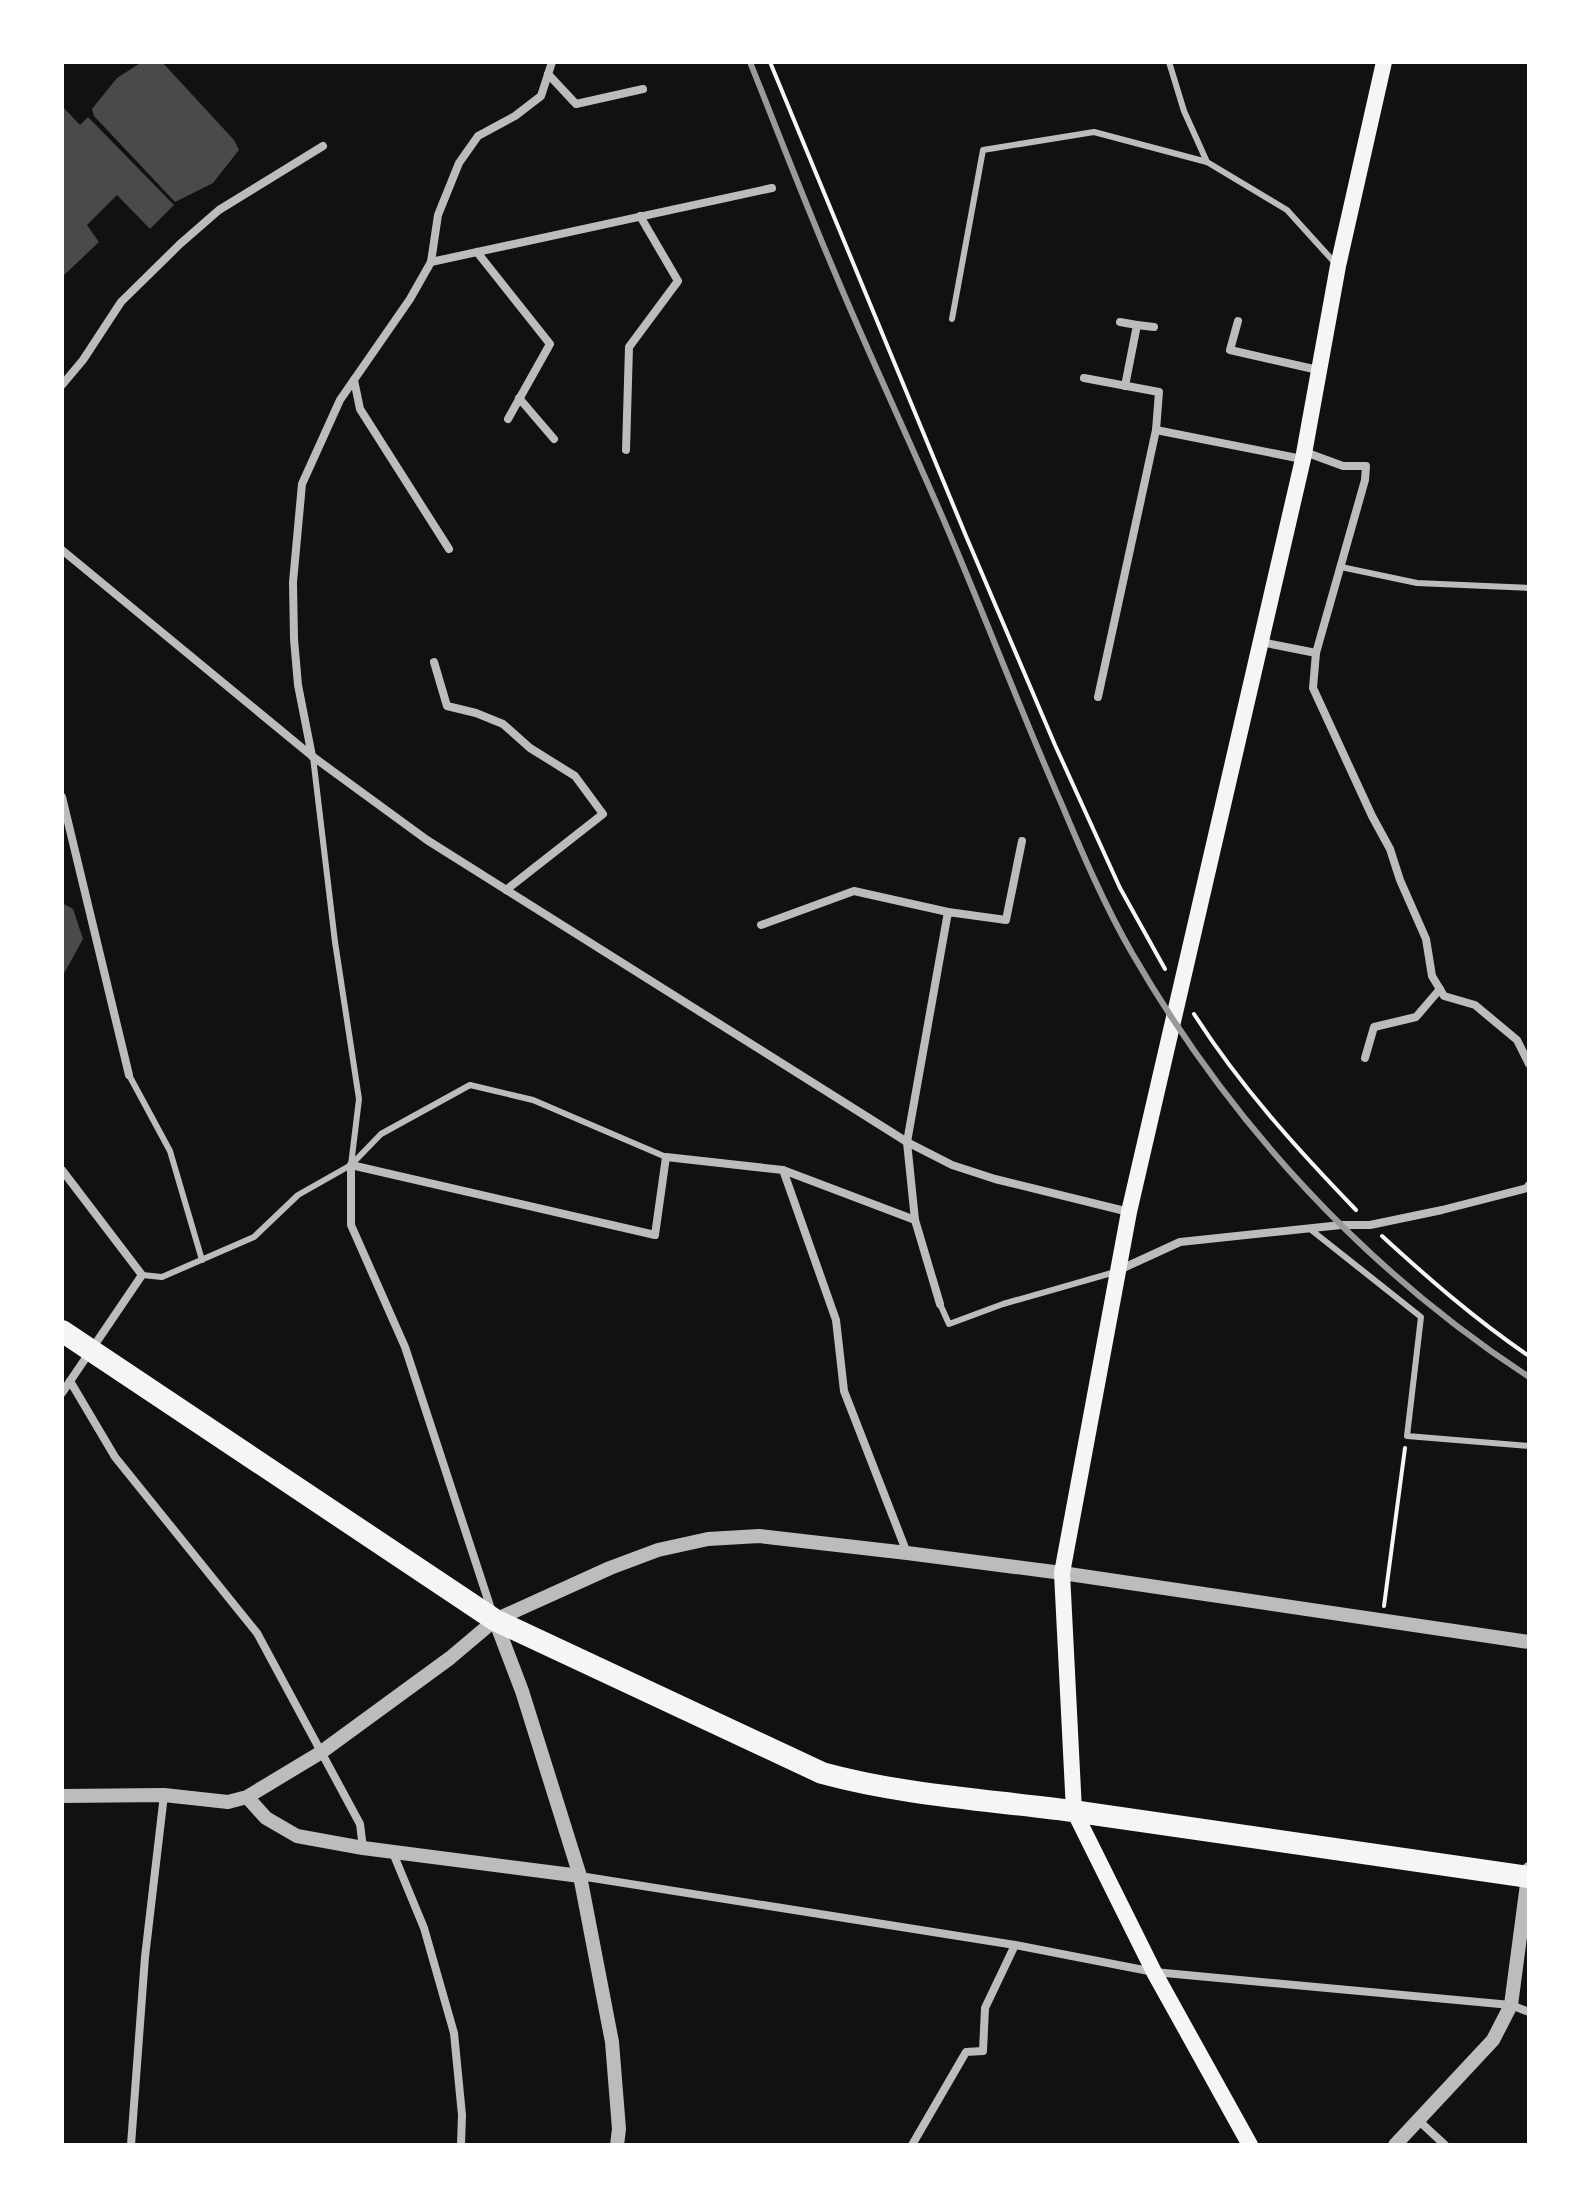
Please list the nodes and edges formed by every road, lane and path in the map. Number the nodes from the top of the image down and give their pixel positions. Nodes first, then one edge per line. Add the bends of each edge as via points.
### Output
1 (552, 62) edge
2 (770, 62) edge
3 (1169, 62) edge
4 (1384, 62) edge
5 (548, 74) junction
6 (643, 89) dead end
7 (323, 146) dead end
8 (1207, 162) junction
9 (772, 188) dead end
10 (640, 216) junction
11 (477, 252) junction
12 (431, 262) junction
13 (1338, 266) junction
14 (952, 319) dead end
15 (1238, 321) dead end
16 (1120, 322) dead end
17 (1137, 325) junction
18 (1154, 327) dead end
19 (1319, 370) junction
20 (1084, 378) dead end
21 (354, 380) junction
22 (62, 385) edge
23 (1125, 386) junction
24 (519, 398) junction
25 (508, 419) dead end
26 (1156, 430) junction
27 (554, 439) dead end
28 (626, 450) dead end
29 (1304, 456) junction
30 (449, 549) dead end
31 (62, 550) edge
32 (1341, 567) junction
33 (1529, 588) edge
34 (1261, 642) junction
35 (1316, 653) junction
36 (434, 662) dead end
37 (1098, 697) dead end
38 (312, 756) junction
39 (62, 797) edge
40 (1022, 841) dead end
41 (506, 890) junction
42 (948, 912) junction
43 (761, 925) dead end
44 (1440, 989) junction
45 (1179, 991) junction
46 (1365, 1058) dead end
47 (1529, 1064) edge
48 (129, 1075) joint
49 (907, 1142) junction
50 (666, 1157) junction
51 (351, 1165) junction
52 (62, 1170) edge
53 (783, 1170) junction
54 (1528, 1188) edge
55 (1129, 1212) junction
56 (915, 1220) junction
57 (1370, 1225) junction
58 (1309, 1228) junction
59 (202, 1260) junction
60 (1118, 1271) junction
61 (142, 1275) junction
62 (940, 1304) joint
63 (62, 1331) edge
64 (91, 1350) junction
65 (1529, 1356) edge
66 (70, 1381) junction
67 (62, 1393) edge
68 (1407, 1436) junction
69 (1529, 1446) edge
70 (907, 1553) junction
71 (1062, 1573) junction
72 (495, 1620) junction
73 (1382, 1620) junction
74 (1529, 1642) edge
75 (320, 1753) junction
76 (164, 1795) junction
77 (62, 1796) edge
78 (247, 1797) junction
79 (1074, 1811) junction
80 (363, 1848) junction
81 (393, 1851) junction
82 (1529, 1874) edge
83 (580, 1876) junction
84 (1015, 1945) junction
85 (1154, 1972) junction
86 (1511, 2005) junction
87 (1529, 2012) edge
88 (1418, 2120) junction
89 (131, 2145) edge
90 (461, 2145) edge
91 (617, 2145) edge
92 (912, 2145) edge
93 (1250, 2145) edge
94 (1395, 2145) edge
95 (1445, 2145) edge

1 - 5 street
2 - 45 path via 1055,745 1120,888
3 - 8 lane
4 - 13 main road
5 - 6 street via 576,104
5 - 12 street via 541,96 478,136 459,163 438,215
7 - 22 street via 219,210 180,244 121,302
8 - 13 lane via 1287,210
8 - 14 lane via 1094,132 983,150
9 - 10 street
10 - 11 street
10 - 28 street via 678,281 629,347
11 - 12 street
11 - 24 street via 550,344
12 - 21 street
13 - 19 main road
15 - 19 street via 1230,350
16 - 17 street
17 - 18 street
17 - 23 street
19 - 29 main road
20 - 23 street
21 - 30 street via 360,409
21 - 38 street via 302,484 294,639
23 - 26 street via 1159,392
24 - 25 street
24 - 27 street
26 - 29 street
26 - 37 street
29 - 32 street via 1366,466
29 - 34 main road
31 - 38 street
32 - 33 lane via 1417,583
32 - 35 street
34 - 35 street
34 - 45 main road
35 - 44 street via 1313,688 1390,849
36 - 41 street via 447,706 503,724 575,776 603,814
38 - 41 street
38 - 51 lane via 359,1099
39 - 48 street
40 - 42 street via 1006,920
41 - 49 street
42 - 43 street via 854,891
42 - 49 street
44 - 46 street via 1416,1017 1374,1027
44 - 47 street via 1444,996 1475,1005 1517,1040
45 - 55 main road
45 - 57 path via 1246,1087
48 - 59 lane via 170,1151
49 - 55 street via 995,1179
49 - 56 street
50 - 51 lane via 533,1100 470,1085 381,1134
50 - 51 street via 655,1235
50 - 53 street
51 - 59 lane via 298,1195 254,1237
51 - 72 street via 351,1225 405,1347
52 - 61 street
53 - 56 street
53 - 70 street via 836,1320 844,1391
54 - 57 street
55 - 60 main road
56 - 62 street
57 - 58 street
57 - 65 path via 1437,1286
58 - 60 street via 1180,1242
58 - 68 lane via 1421,1317
59 - 61 lane via 162,1277
60 - 62 lane via 949,1324
60 - 71 main road
61 - 64 street
63 - 64 highway
64 - 66 street
64 - 72 highway
66 - 67 street
66 - 75 street via 115,1457 257,1633
68 - 69 lane
68 - 73 path
70 - 71 street
70 - 72 street via 759,1536 708,1539 658,1550
71 - 73 street
71 - 79 main road
72 - 75 street
72 - 79 highway via 822,1773 910,1792
72 - 83 street
73 - 74 street
75 - 78 street
75 - 80 street via 360,1824
76 - 77 street
76 - 78 street via 228,1802
76 - 89 street
78 - 80 street via 266,1818 297,1836
79 - 82 highway
79 - 85 main road
80 - 81 street
81 - 83 street
81 - 90 street via 424,1928 454,2033
82 - 86 street
83 - 84 street
83 - 91 street via 612,2042
84 - 85 street
84 - 92 street via 985,2008 983,2051 966,2052
85 - 86 street
85 - 93 main road
86 - 87 street
86 - 88 street via 1493,2040
88 - 94 street
88 - 95 street

